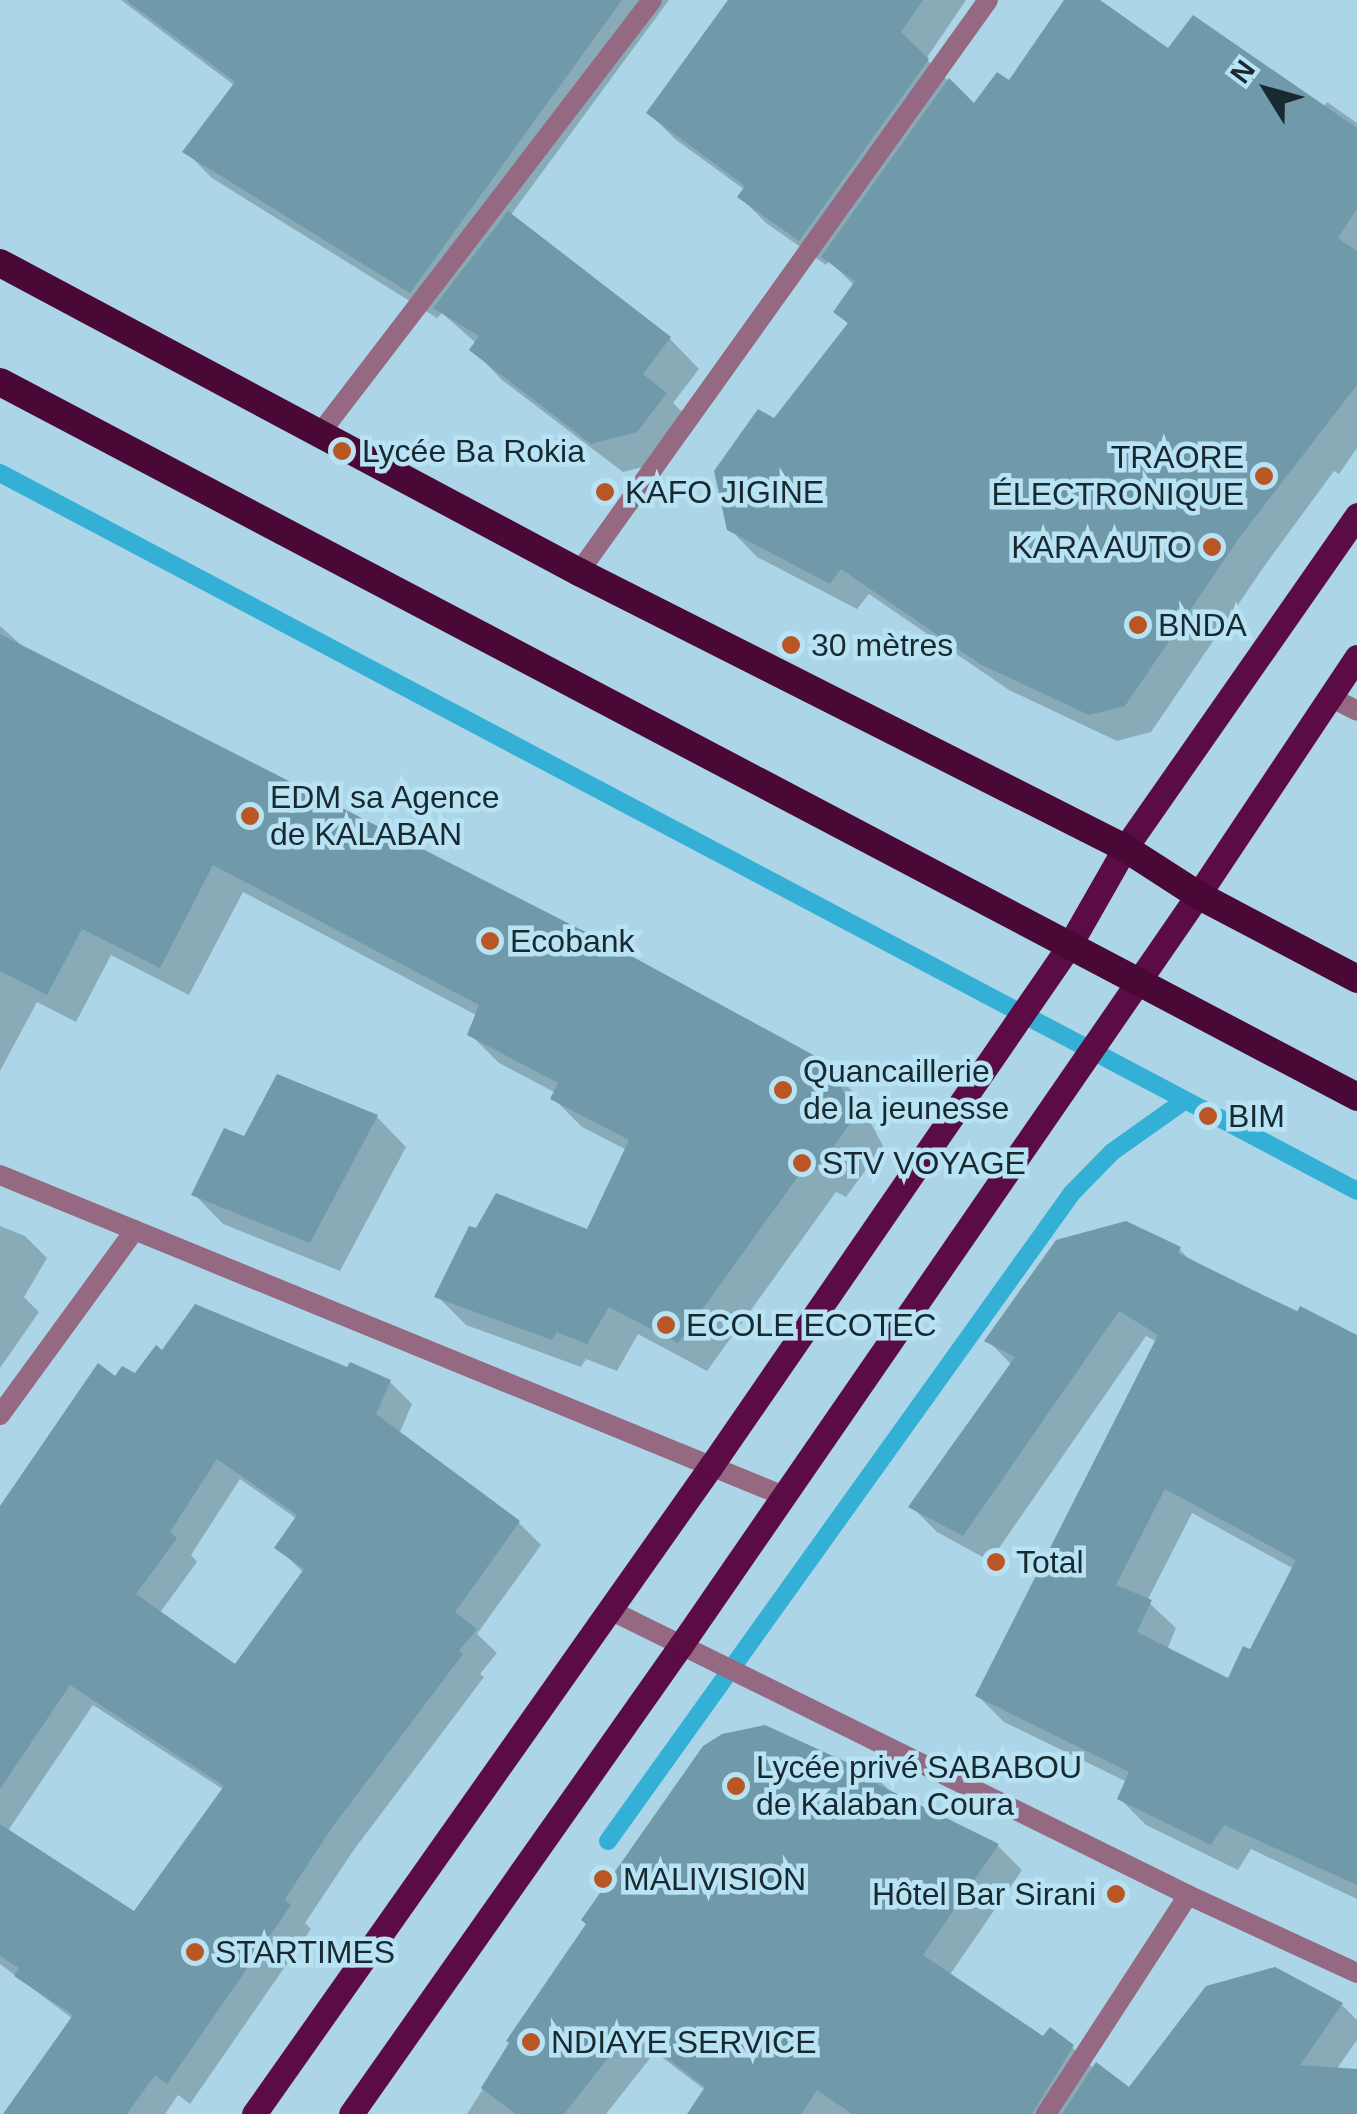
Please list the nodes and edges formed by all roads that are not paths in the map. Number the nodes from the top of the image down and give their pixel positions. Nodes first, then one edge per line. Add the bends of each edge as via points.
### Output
1 (652, 0) edge
2 (988, 0) edge
3 (0, 263) edge
4 (0, 382) edge
5 (321, 432) junction
6 (1357, 515) edge
7 (578, 572) junction
8 (1357, 656) edge
9 (1330, 697) junction
10 (1357, 711) edge
11 (1126, 848) junction
12 (1198, 895) junction
13 (1070, 946) junction
14 (1357, 979) edge
15 (1136, 982) junction
16 (1357, 1097) edge
17 (0, 1175) edge
18 (135, 1230) junction
19 (0, 1415) edge
20 (711, 1466) junction
21 (784, 1496) junction
22 (610, 1610) junction
23 (681, 1645) junction
24 (1188, 1895) junction
25 (1357, 1973) edge
26 (254, 2114) edge
27 (351, 2114) edge
28 (1046, 2114) edge

1 - 5 street
2 - 7 street
3 - 5 highway
4 - 13 highway
5 - 7 highway
6 - 11 main road
7 - 11 highway
8 - 9 main road
9 - 10 street
9 - 12 main road
11 - 12 highway
11 - 13 main road
12 - 14 highway
12 - 15 main road
13 - 15 highway
13 - 20 main road
15 - 16 highway
15 - 21 main road
17 - 18 street
18 - 19 street
18 - 20 street
20 - 21 street
20 - 22 main road
21 - 23 main road
22 - 23 street
22 - 26 main road
23 - 24 street
23 - 27 main road
24 - 25 street
24 - 28 street

